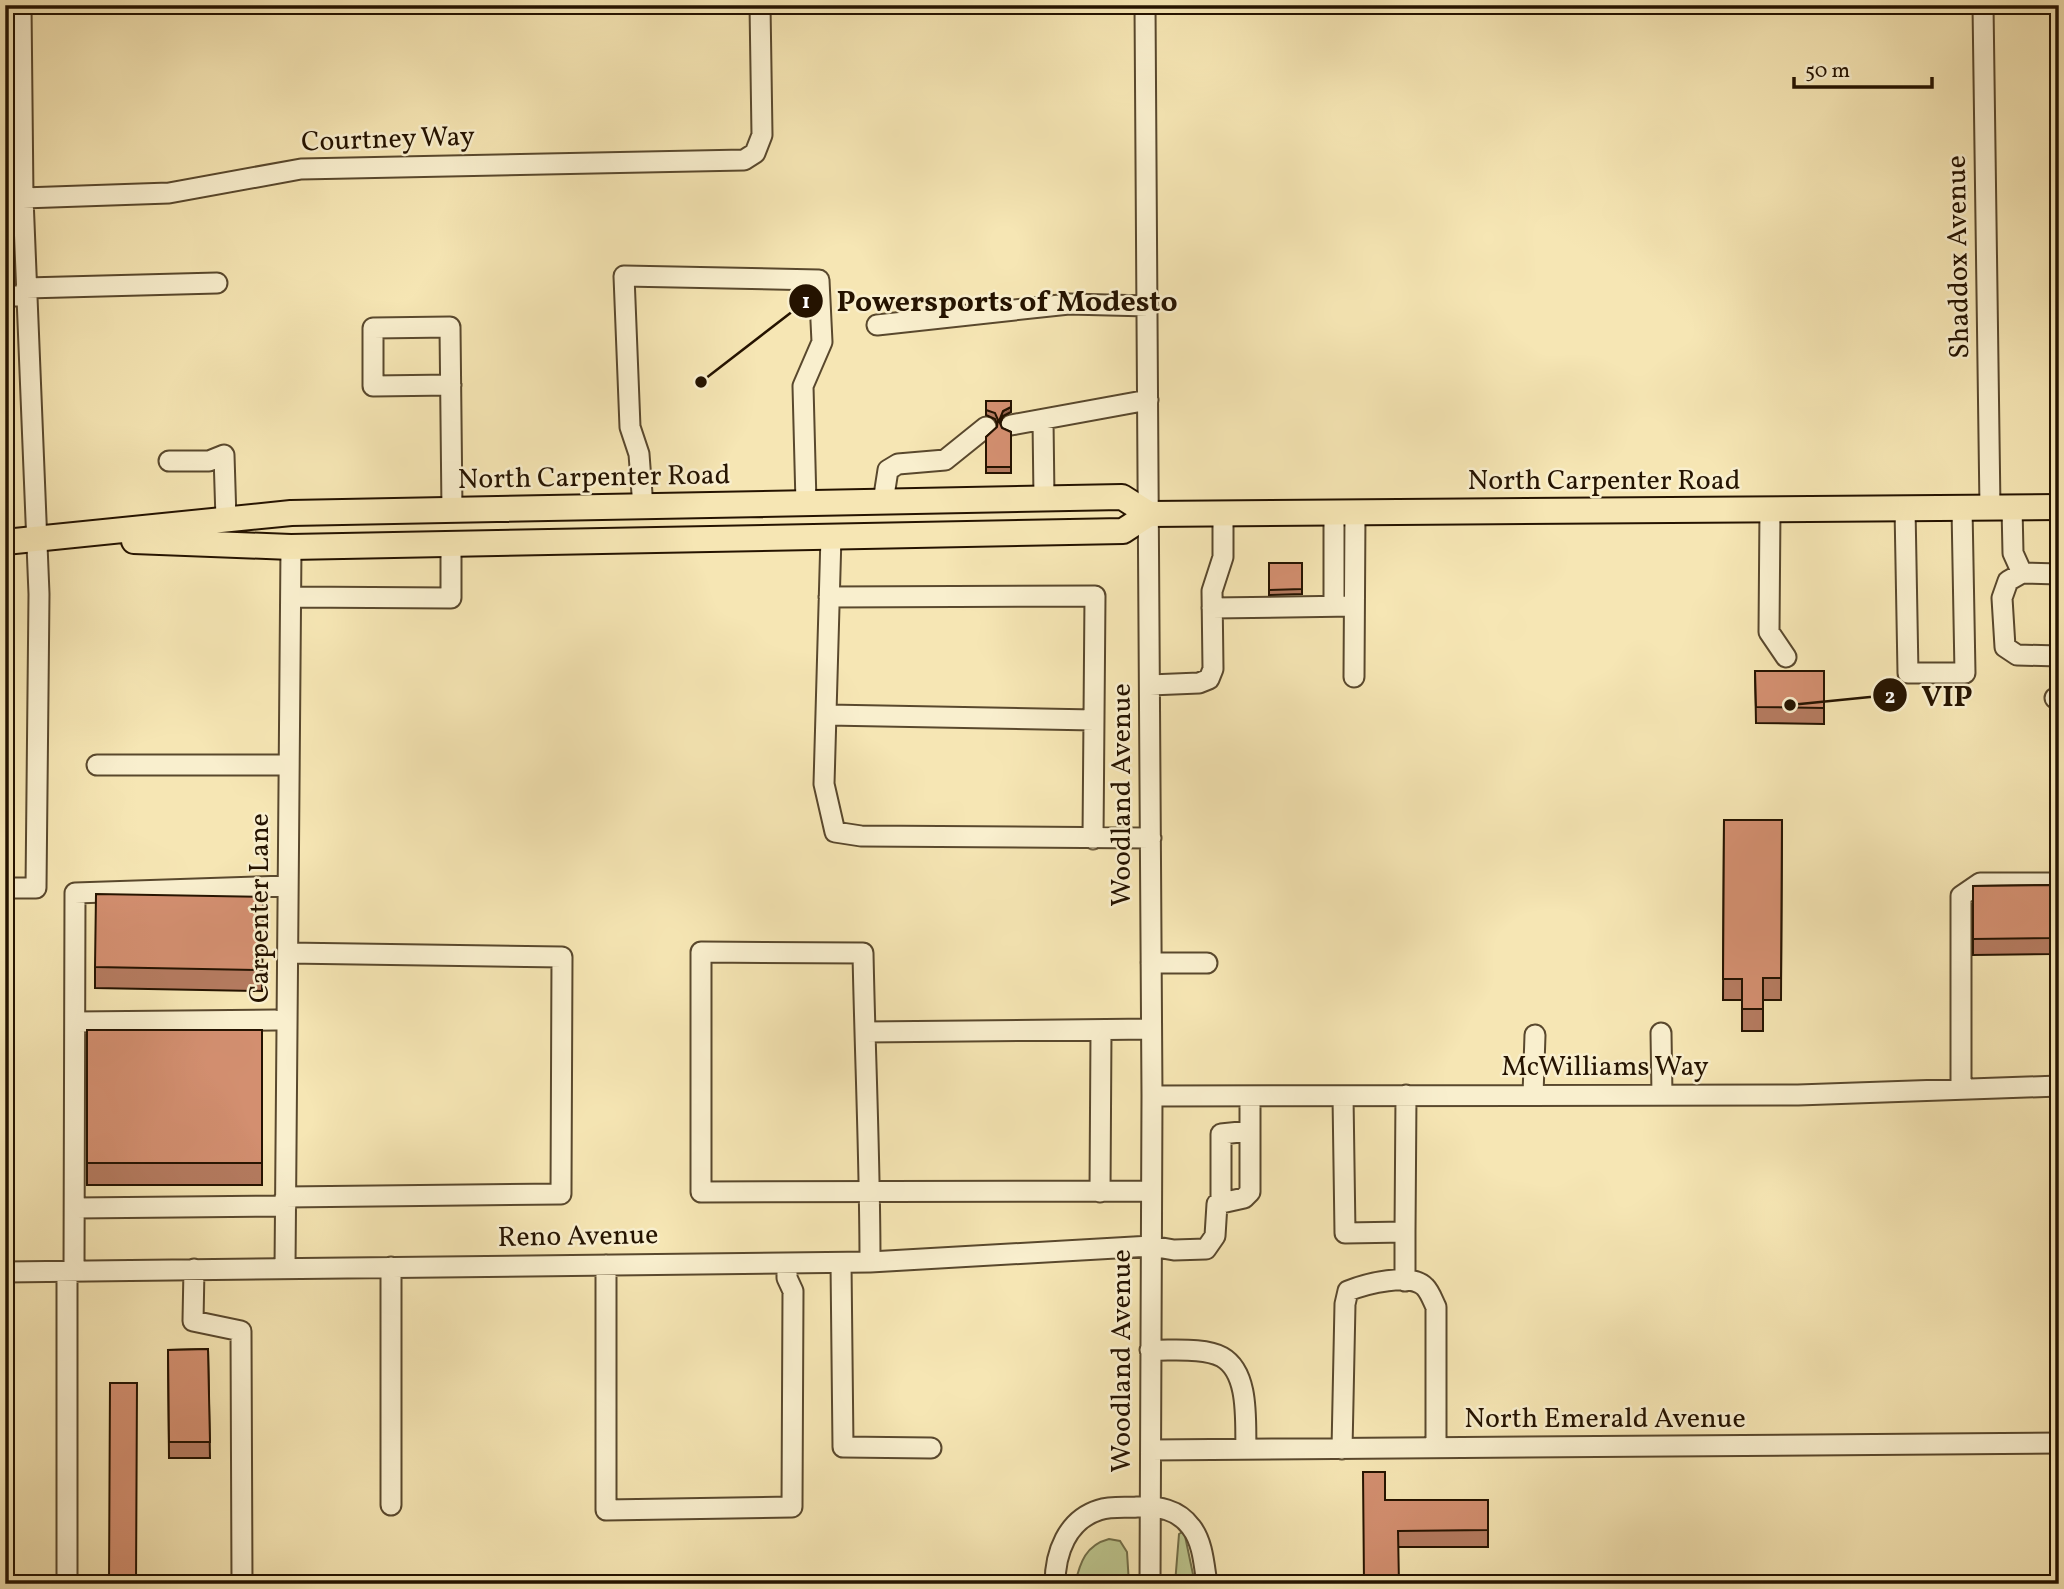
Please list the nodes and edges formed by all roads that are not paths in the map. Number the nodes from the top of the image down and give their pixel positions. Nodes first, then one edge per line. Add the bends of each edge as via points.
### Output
1 (21, 5) edge
2 (760, 5) edge
3 (1145, 5) edge
4 (1983, 5) edge
5 (23, 198) junction
6 (217, 283) dead end
7 (26, 292) junction
8 (5, 296) edge
9 (1148, 306) junction
10 (877, 326) dead end
11 (450, 385) junction
12 (1149, 400) junction
13 (1043, 420) junction
14 (1011, 425) dead end
15 (986, 427) dead end
16 (169, 461) dead end
17 (1044, 499) junction
18 (883, 502) junction
19 (794, 503) junction
20 (643, 506) junction
21 (2059, 507) edge
22 (1905, 508) junction
23 (1962, 508) junction
24 (2001, 508) junction
25 (500, 509) junction
26 (1770, 509) junction
27 (452, 510) junction
28 (1344, 513) junction
29 (1149, 514) junction
30 (1223, 514) junction
31 (226, 519) junction
32 (831, 536) junction
33 (35, 538) junction
34 (616, 541) junction
35 (5, 542) edge
36 (452, 544) junction
37 (291, 547) junction
38 (2022, 572) junction
39 (2059, 573) edge
40 (290, 597) junction
41 (829, 597) junction
42 (1354, 606) junction
43 (1334, 607) junction
44 (1212, 608) junction
45 (2059, 656) edge
46 (1786, 657) dead end
47 (1354, 677) dead end
48 (1150, 685) junction
49 (828, 715) junction
50 (1094, 720) junction
51 (97, 765) dead end
52 (289, 765) junction
53 (1151, 838) junction
54 (1093, 839) junction
55 (2059, 883) edge
56 (288, 887) junction
57 (5, 888) edge
58 (288, 953) junction
59 (1151, 963) junction
60 (1207, 963) dead end
61 (275, 1020) dead end
62 (76, 1022) junction
63 (1151, 1029) junction
64 (1101, 1031) junction
65 (865, 1032) junction
66 (1661, 1032) dead end
67 (1535, 1035) dead end
68 (2059, 1086) edge
69 (1961, 1087) junction
70 (1533, 1095) junction
71 (1662, 1095) junction
72 (1152, 1096) junction
73 (1250, 1096) junction
74 (1343, 1096) junction
75 (1406, 1096) junction
76 (1250, 1131) junction
77 (869, 1190) junction
78 (1151, 1191) junction
79 (1100, 1192) junction
80 (1221, 1200) junction
81 (286, 1202) junction
82 (75, 1208) junction
83 (1405, 1232) junction
84 (1151, 1246) junction
85 (870, 1262) junction
86 (787, 1263) junction
87 (841, 1263) junction
88 (606, 1265) junction
89 (391, 1267) junction
90 (285, 1268) junction
91 (194, 1269) junction
92 (70, 1271) junction
93 (5, 1272) edge
94 (1405, 1281) junction
95 (1150, 1350) junction
96 (2059, 1443) edge
97 (931, 1447) dead end
98 (1436, 1448) junction
99 (1342, 1449) junction
100 (1151, 1450) junction
101 (1246, 1450) junction
102 (391, 1505) dead end
103 (1149, 1506) junction
104 (67, 1584) edge
105 (242, 1584) edge
106 (1055, 1584) edge
107 (1150, 1584) edge
108 (1207, 1584) edge

1 - 5 street
2 - 5 street, Courtney Way via 762,135 755,153 738,161 301,169 169,193
3 - 9 street, Woodland Avenue
4 - 24 street, Shaddox Avenue
5 - 7 street
6 - 7 street
7 - 8 street
7 - 33 street
9 - 10 street via 1069,304
9 - 12 street, Woodland Avenue
11 - 11 street via 450,327 373,328 373,386
11 - 27 street
12 - 13 street
12 - 29 street, Woodland Avenue
13 - 14 street
13 - 17 street
15 - 18 street via 945,460 898,464 888,470
16 - 31 street via 209,461 224,455
17 - 18 main road, North Carpenter Road
17 - 29 main road, North Carpenter Road via 1122,497
18 - 19 main road, North Carpenter Road
19 - 20 main road, North Carpenter Road
19 - 20 street via 803,386 822,342 820,280 624,276 630,427 639,454
19 - 34 main road via 734,524 631,525 618,531
20 - 25 main road, North Carpenter Road
21 - 24 main road, North Carpenter Road
22 - 23 main road, North Carpenter Road
22 - 23 street via 1908,673 1965,673
22 - 26 main road, North Carpenter Road
23 - 24 main road, North Carpenter Road
24 - 38 street, Shaddox Avenue
25 - 27 main road, North Carpenter Road
25 - 37 main road via 453,526 309,527 296,532
26 - 28 main road, North Carpenter Road
26 - 46 street via 1769,632
27 - 31 main road, North Carpenter Road
28 - 30 main road, North Carpenter Road
28 - 42 street
28 - 43 street
29 - 30 main road, North Carpenter Road
29 - 32 main road, North Carpenter Road via 1124,531
29 - 48 street, Woodland Avenue
30 - 44 street via 1223,557 1214,579
31 - 33 main road, North Carpenter Road
32 - 34 main road, North Carpenter Road
32 - 41 street
33 - 35 main road, North Carpenter Road
33 - 37 main road, North Carpenter Road
33 - 57 street via 39,594 36,888
34 - 36 main road, North Carpenter Road
36 - 37 main road, North Carpenter Road
36 - 40 street via 452,598
37 - 40 street, Carpenter Lane
38 - 39 street
38 - 45 street via 2008,581 2002,598 2005,647 2017,655
40 - 52 street, Carpenter Lane
41 - 49 street
41 - 50 street via 1095,596
42 - 43 street
42 - 47 street
43 - 44 street
44 - 48 street via 1213,669 1209,679
48 - 53 street, Woodland Avenue
49 - 50 street
49 - 54 street via 824,784 835,832
50 - 54 street
51 - 52 street
52 - 56 street, Carpenter Lane
53 - 54 street
53 - 59 street, Woodland Avenue
55 - 69 street via 1980,883 1961,896
56 - 58 street, Carpenter Lane
56 - 62 street via 75,893
58 - 81 street, Carpenter Lane
58 - 81 street via 562,957 561,1194
59 - 60 street
59 - 63 street, Woodland Avenue
61 - 62 street
62 - 82 street
63 - 64 street
63 - 72 street, Woodland Avenue
64 - 65 street
64 - 79 street
65 - 77 street
65 - 77 street via 863,953 701,952 701,1192
66 - 71 street
67 - 70 street
68 - 69 street, McWilliams Way
69 - 71 street, McWilliams Way via 1798,1095
70 - 71 street, McWilliams Way
70 - 75 street, McWilliams Way
72 - 73 street, McWilliams Way
72 - 78 street, Woodland Avenue
73 - 74 street, McWilliams Way
73 - 76 street
74 - 75 street, McWilliams Way
74 - 83 street via 1345,1234
75 - 83 street
76 - 80 street via 1250,1192 1244,1198
76 - 80 street via 1222,1134
77 - 79 street
77 - 85 street
78 - 79 street
78 - 84 street, Woodland Avenue
80 - 84 street, Reno Avenue via 1215,1209 1215,1236 1206,1249
81 - 82 street
81 - 90 street, Carpenter Lane
82 - 92 street
83 - 94 street
84 - 85 street, Reno Avenue
84 - 95 street, Woodland Avenue
85 - 87 street, Reno Avenue
86 - 87 street, Reno Avenue
86 - 88 street, Reno Avenue
86 - 88 street via 793,1292 792,1507 606,1510
87 - 97 street via 843,1447
88 - 89 street, Reno Avenue
89 - 90 street, Reno Avenue
89 - 102 street
90 - 91 street, Reno Avenue
91 - 92 street, Reno Avenue
91 - 105 street via 193,1321 240,1331
92 - 93 street, Reno Avenue
92 - 104 street
94 - 98 street via 1416,1280 1426,1287 1436,1307
94 - 99 street via 1362,1285 1348,1292
95 - 100 street, Woodland Avenue
95 - 101 street via 1210,1353 1233,1368 1245,1410
96 - 98 street, North Emerald Avenue
98 - 99 street, North Emerald Avenue
99 - 101 street, North Emerald Avenue
100 - 101 street, North Emerald Avenue
100 - 103 street, Woodland Avenue
103 - 106 street via 1102,1508 1086,1515 1065,1537
103 - 107 street, Woodland Avenue
103 - 108 street via 1176,1513 1189,1524 1198,1538

